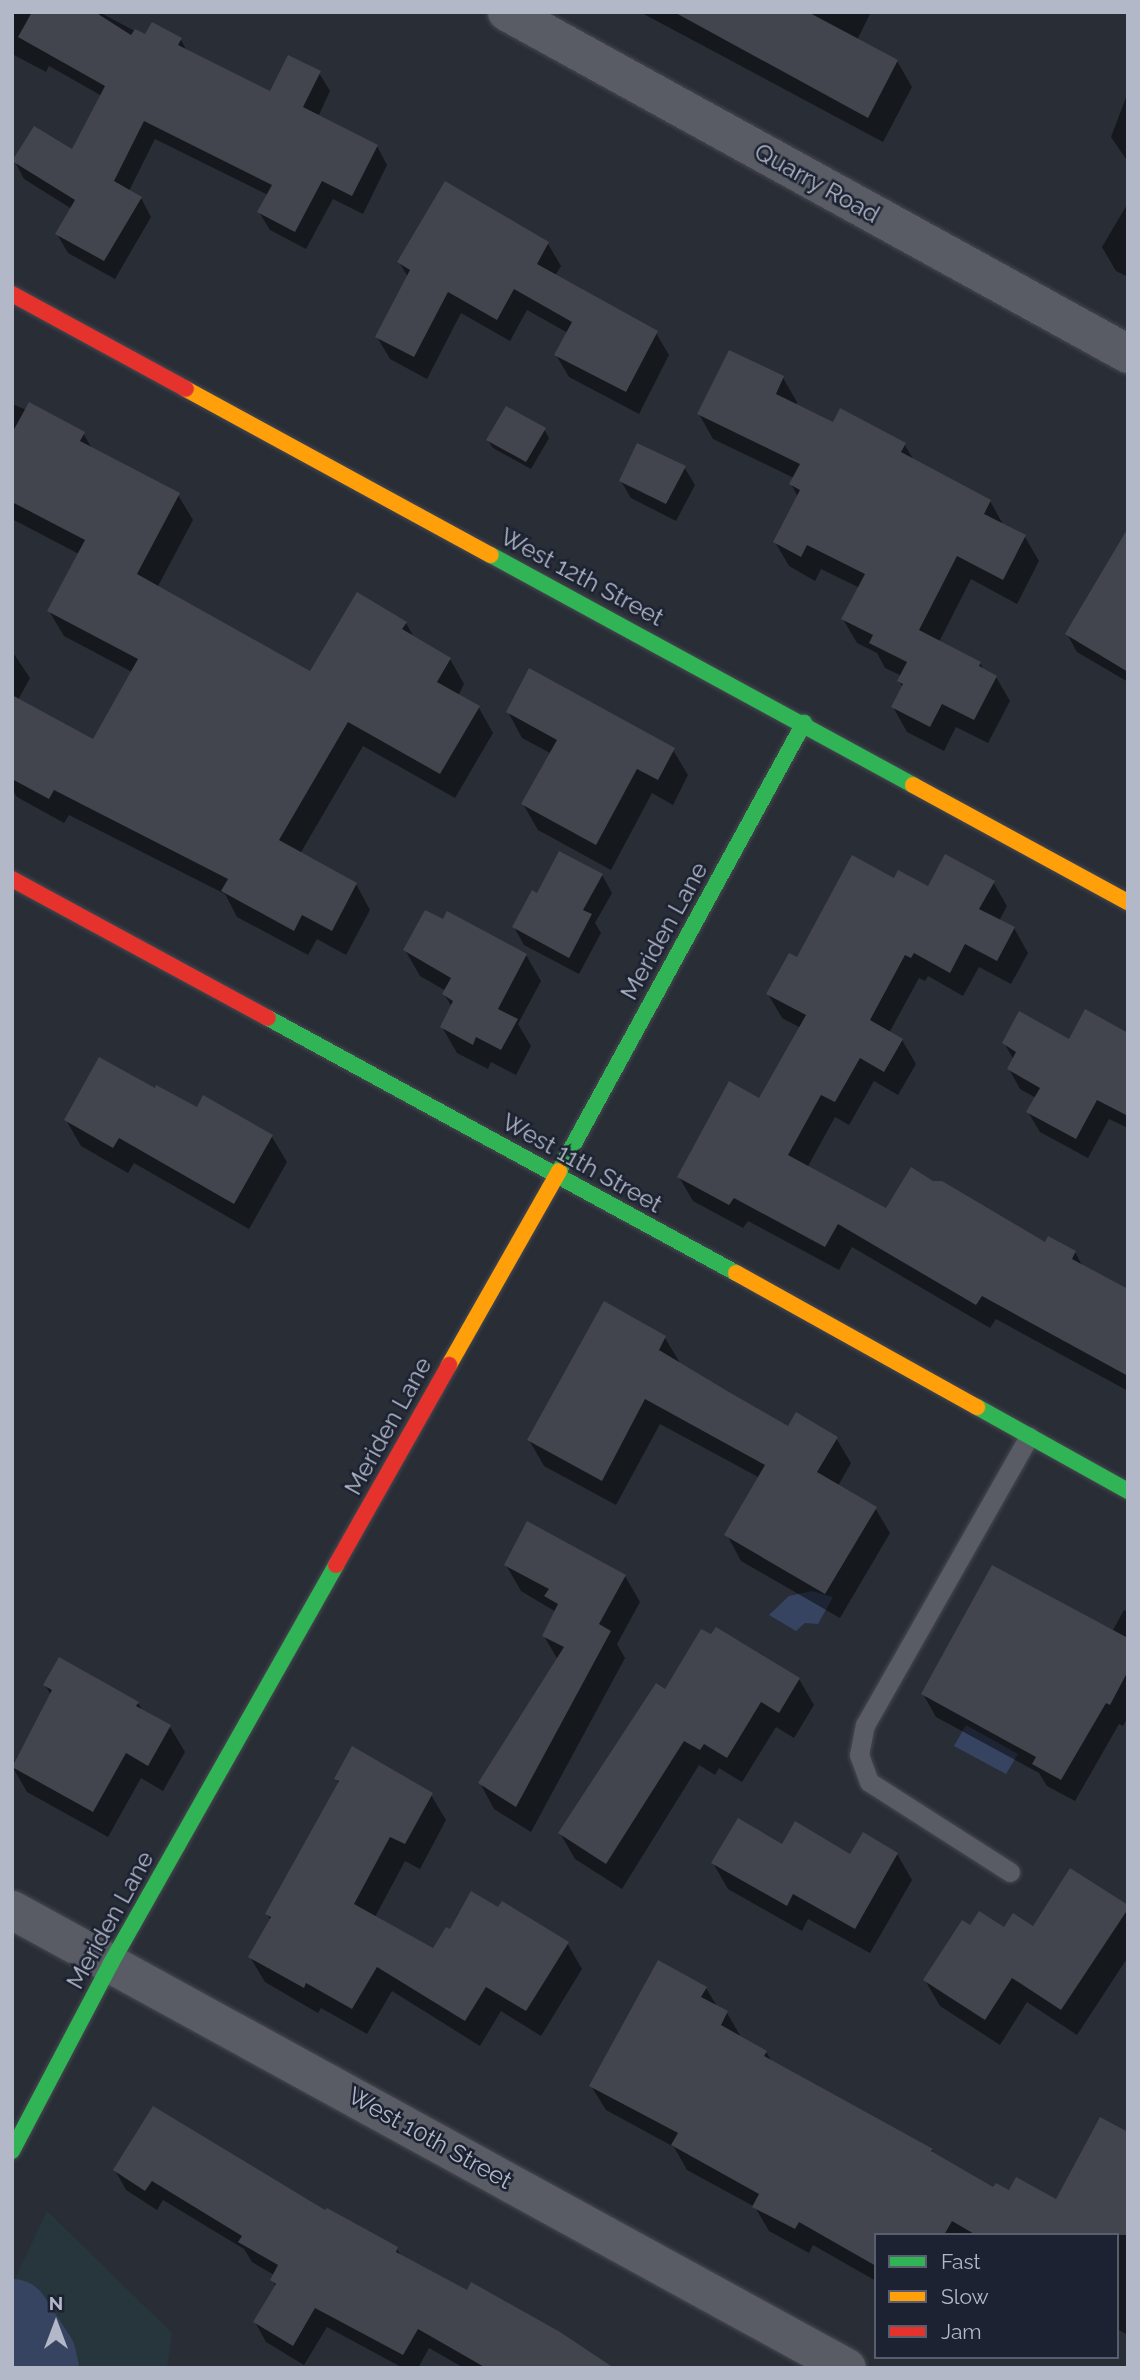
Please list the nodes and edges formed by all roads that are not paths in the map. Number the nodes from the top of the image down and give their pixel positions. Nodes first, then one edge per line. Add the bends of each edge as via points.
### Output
1 (507, 12) edge
2 (12, 294) edge
3 (1128, 354) edge
4 (804, 723) junction
5 (12, 879) edge
6 (1128, 902) edge
7 (557, 1174) junction
8 (1029, 1436) junction
9 (1128, 1491) edge
10 (1010, 1872) dead end
11 (12, 1910) edge
12 (111, 1963) junction
13 (12, 2151) edge
14 (847, 2368) edge

1 - 3 street, Quarry Road
2 - 4 street, West 12th Street
4 - 6 street, West 12th Street
4 - 7 street, Meriden Lane
5 - 7 street, West 11th Street
7 - 8 street, West 11th Street
7 - 12 street, Meriden Lane
8 - 9 street, West 11th Street
8 - 10 lane via 865,1725 859,1755 869,1782
11 - 12 street, West 10th Street
12 - 13 street, Meriden Lane
12 - 14 street, West 10th Street

